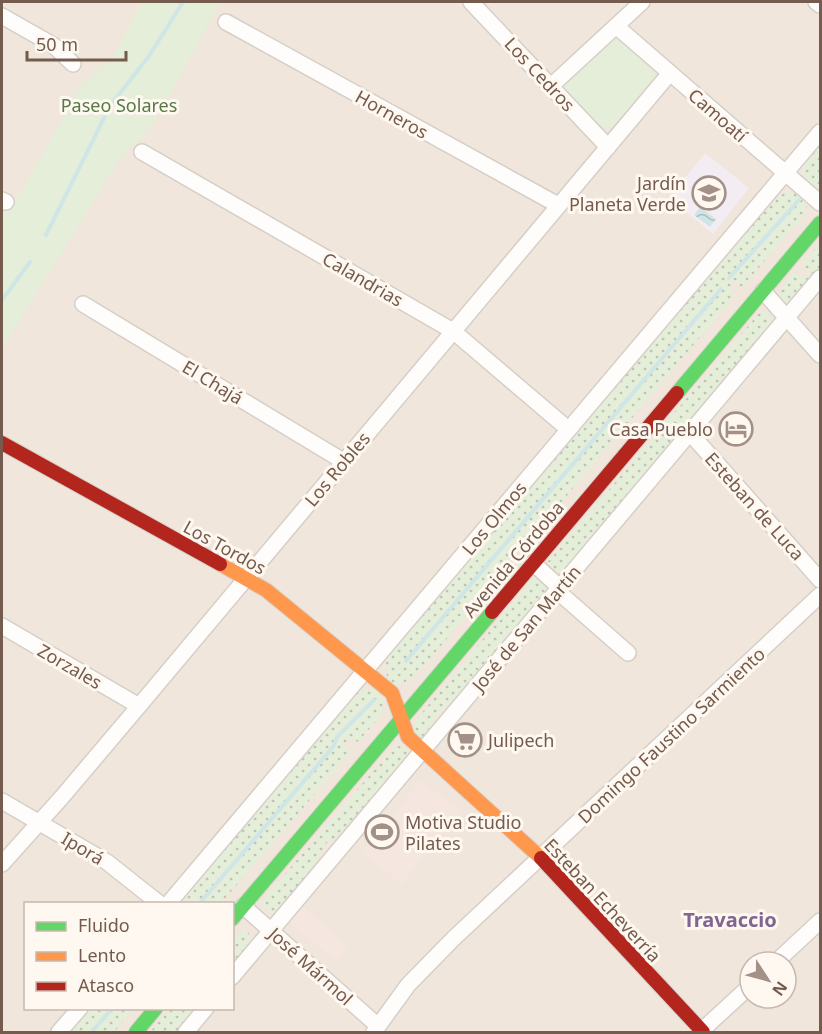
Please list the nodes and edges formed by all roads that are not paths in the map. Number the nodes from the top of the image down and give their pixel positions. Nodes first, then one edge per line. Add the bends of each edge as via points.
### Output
1 (471, 2) edge
2 (642, 2) edge
3 (816, 2) edge
4 (820, 5) edge
5 (2, 16) edge
6 (226, 22) dead end
7 (616, 26) junction
8 (73, 64) dead end
9 (670, 73) junction
10 (551, 86) junction
11 (820, 132) edge
12 (608, 147) junction
13 (142, 152) dead end
14 (786, 173) junction
15 (820, 203) edge
16 (558, 206) junction
17 (820, 223) edge
18 (820, 278) edge
19 (763, 291) junction
20 (83, 304) dead end
21 (787, 318) junction
22 (453, 331) junction
23 (820, 355) edge
24 (568, 429) junction
25 (690, 433) junction
26 (2, 443) edge
27 (344, 461) junction
28 (533, 563) junction
29 (245, 578) junction
30 (820, 580) edge
31 (559, 588) junction
32 (820, 595) edge
33 (2, 626) edge
34 (628, 653) dead end
35 (365, 671) junction
36 (139, 706) junction
37 (401, 718) junction
38 (423, 751) junction
39 (2, 801) edge
40 (39, 821) junction
41 (540, 857) junction
42 (2, 864) edge
43 (159, 902) edge
44 (169, 902) edge
45 (243, 906) junction
46 (234, 917) edge
47 (820, 921) edge
48 (272, 931) junction
49 (789, 950) edge
50 (234, 975) edge
51 (738, 997) edge
52 (78, 1010) edge
53 (154, 1010) edge
54 (204, 1010) edge
55 (376, 1029) edge
56 (59, 1032) edge
57 (136, 1032) edge
58 (186, 1032) edge
59 (701, 1032) edge

1 - 10 street, Los Cedros
2 - 7 street
3 - 4 street
5 - 8 street via 53,45
6 - 16 street, Horneros
7 - 9 street, Camoatí
7 - 10 street
9 - 12 street, Los Robles
9 - 14 street, Camoatí
10 - 12 street, Los Cedros
11 - 14 street, Los Olmos
12 - 16 street, Los Robles
13 - 22 street, Calandrias
14 - 15 street, Camoatí
14 - 24 street, Los Olmos
16 - 22 street, Los Robles
17 - 19 main road, Avenida Córdoba
18 - 21 street, José de San Martín
19 - 21 street
19 - 28 main road, Avenida Córdoba
20 - 27 street, El Chajá
21 - 23 street
21 - 25 street, José de San Martín
22 - 24 street, Calandrias
22 - 27 street, Los Robles
24 - 35 street, Los Olmos
25 - 30 street, Esteban de Luca
25 - 31 street, José de San Martín
26 - 29 main road, Los Tordos
27 - 29 street, Los Robles
28 - 31 street
28 - 37 main road, Avenida Córdoba
29 - 35 main road, Los Tordos via 266,590
29 - 36 street, Los Robles
31 - 34 street via 563,596
31 - 38 street, José de San Martín
32 - 41 street, Domingo Faustino Sarmiento
33 - 36 street, Zorzales
35 - 37 main road, Los Tordos via 392,693
35 - 44 street, Los Olmos
36 - 40 street, Los Robles
37 - 38 main road, Esteban Echeverría via 408,737
37 - 45 main road, Avenida Córdoba
38 - 41 main road, Esteban Echeverría
38 - 48 street, José de San Martín
39 - 40 street, Iporá
40 - 42 street, Los Robles
40 - 43 street, Iporá via 107,862
41 - 55 street, Domingo Faustino Sarmiento via 408,985
41 - 59 main road, Esteban Echeverría
45 - 46 main road, Avenida Córdoba
45 - 48 street, José Mármol
47 - 49 street
48 - 50 street, José de San Martín
48 - 55 street, José Mármol
51 - 59 street
52 - 56 street
53 - 57 main road
54 - 58 street

